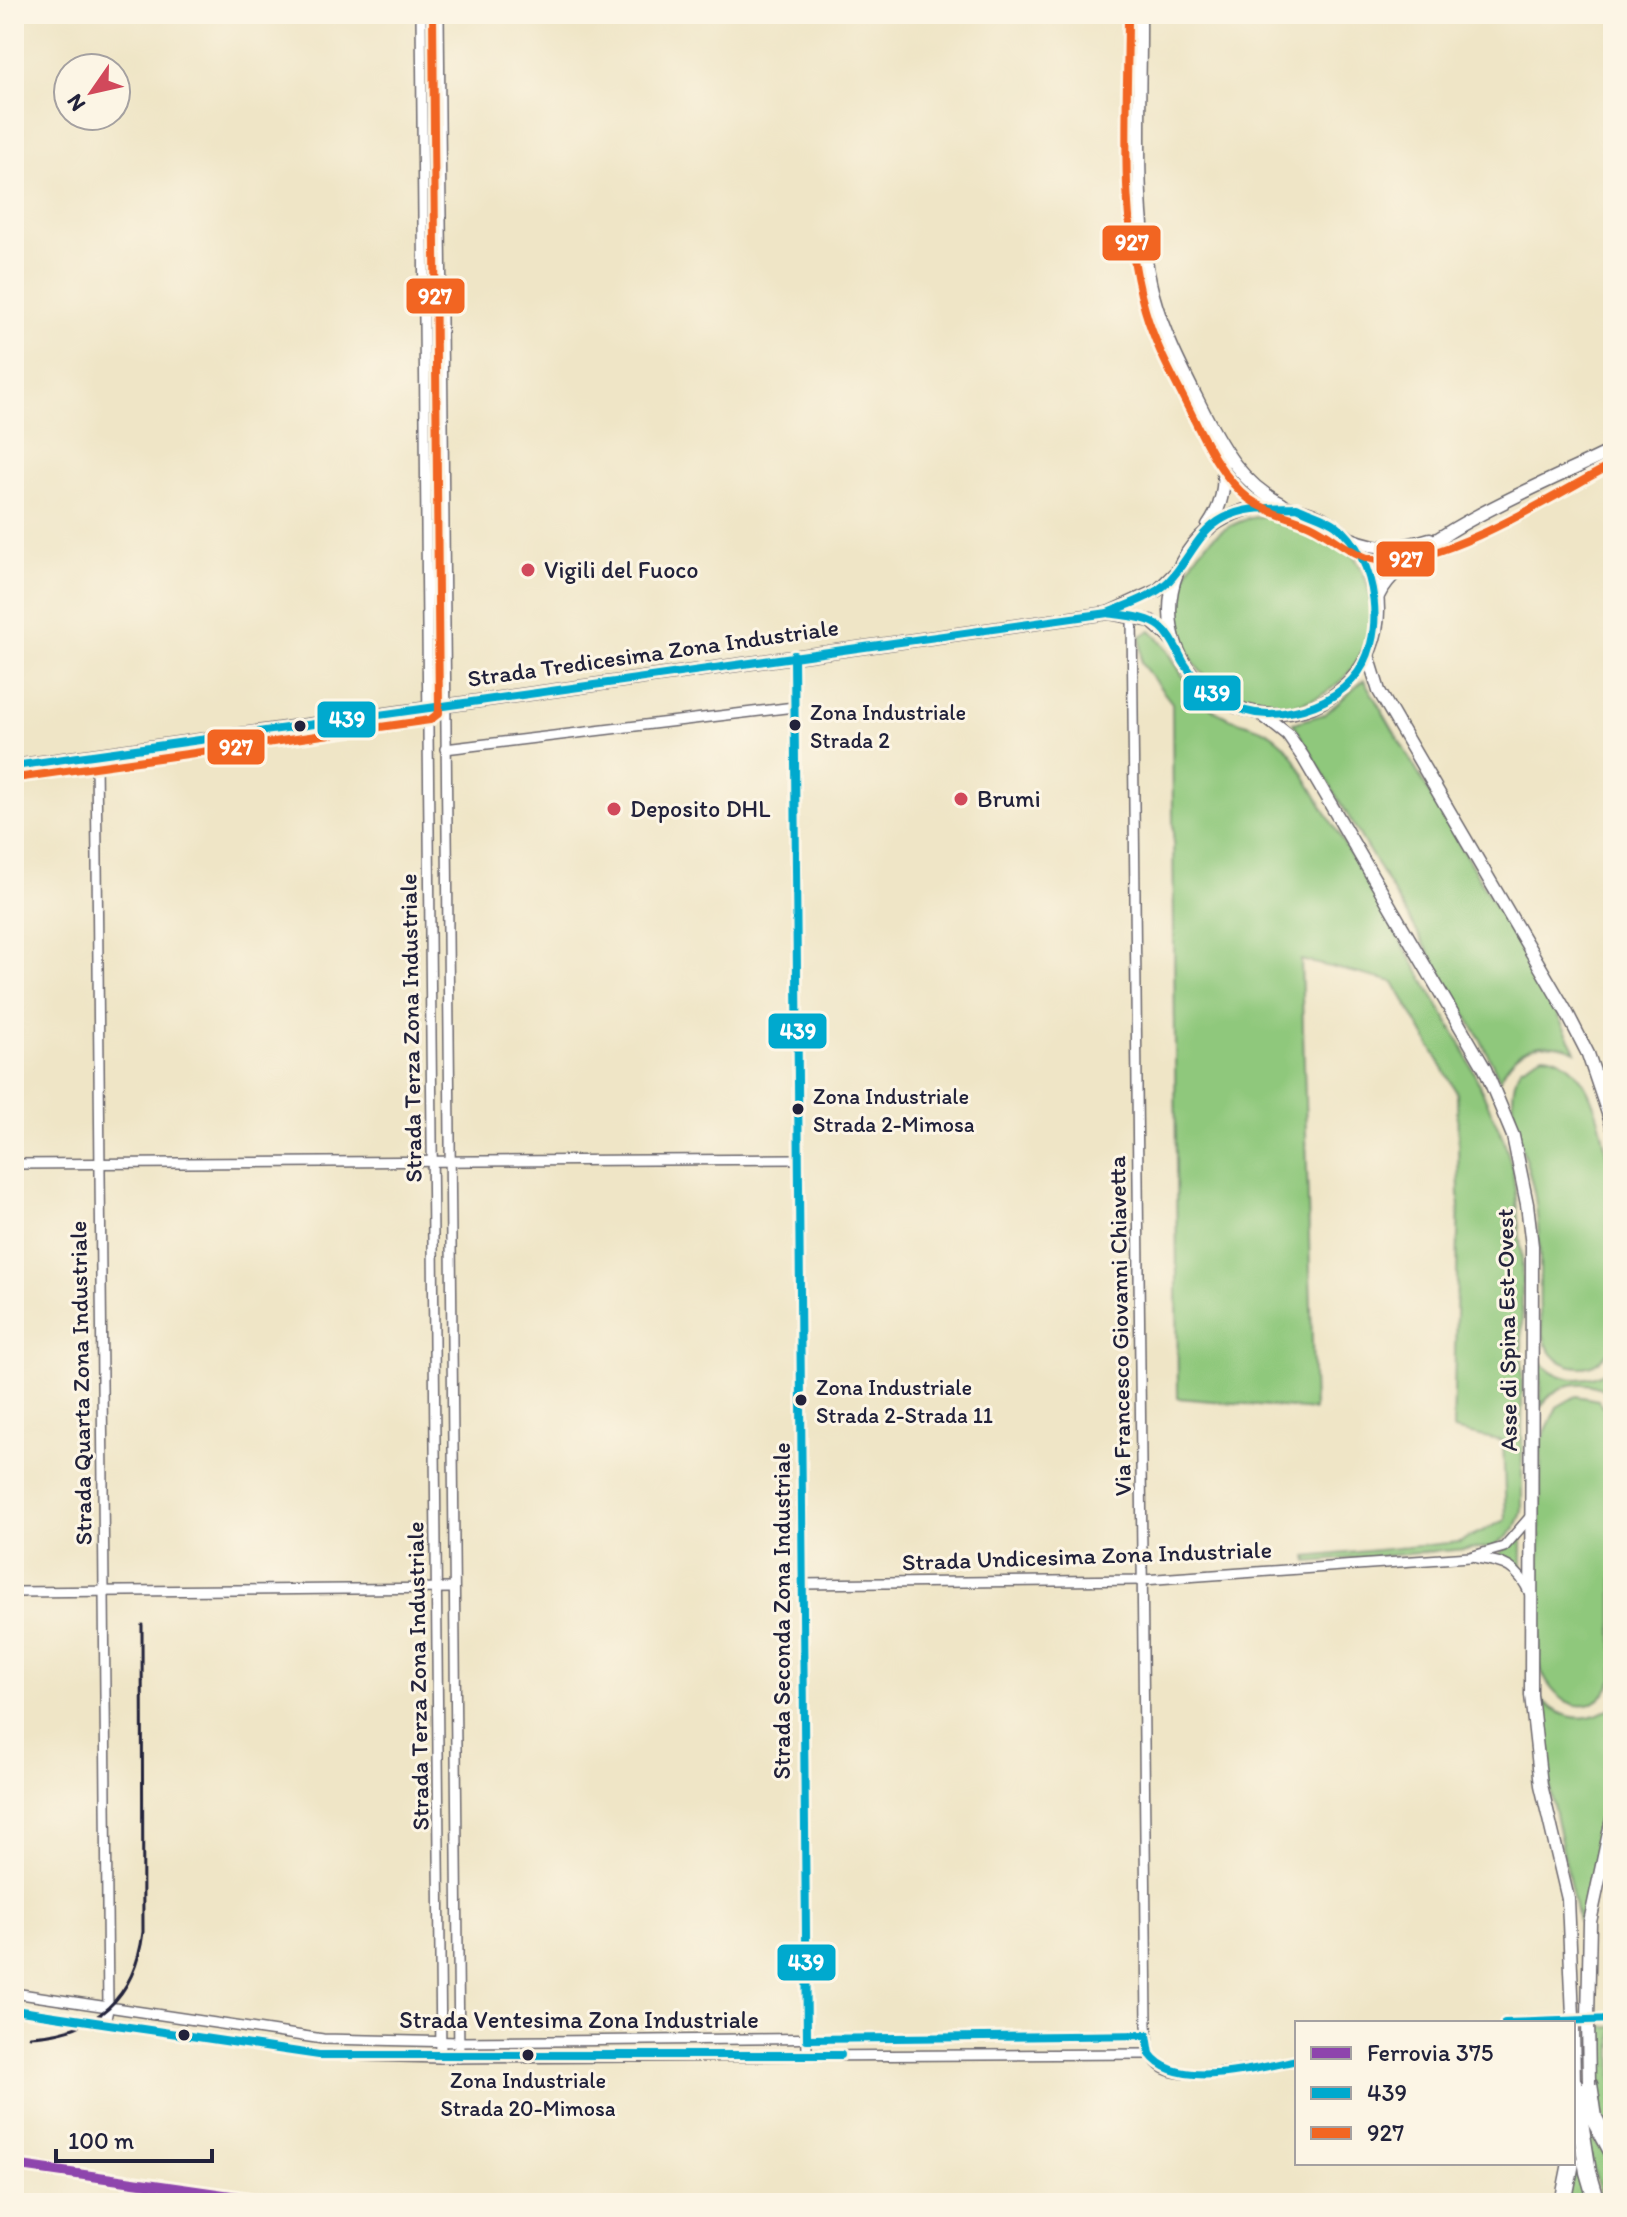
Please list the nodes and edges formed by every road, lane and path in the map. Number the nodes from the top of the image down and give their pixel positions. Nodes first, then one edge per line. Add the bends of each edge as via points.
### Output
1 (421, 14) edge
2 (439, 14) edge
3 (1140, 14) edge
4 (424, 294) junction
5 (441, 294) junction
6 (1215, 434) junction
7 (1613, 450) edge
8 (1287, 507) junction
9 (1204, 532) junction
10 (1444, 534) junction
11 (1348, 538) junction
12 (1176, 572) junction
13 (1377, 598) junction
14 (1108, 613) junction
15 (1132, 617) junction
16 (1176, 645) junction
17 (794, 655) junction
18 (1368, 655) junction
19 (445, 705) junction
20 (794, 707) junction
21 (428, 708) junction
22 (1260, 713) junction
23 (445, 749) junction
24 (96, 756) junction
25 (14, 766) edge
26 (428, 862) junction
27 (446, 864) junction
28 (1613, 1128) edge
29 (799, 1159) junction
30 (433, 1161) junction
31 (452, 1161) junction
32 (97, 1163) junction
33 (14, 1164) edge
34 (435, 1353) junction
35 (453, 1354) junction
36 (1532, 1514) junction
37 (1470, 1557) junction
38 (1143, 1580) junction
39 (802, 1584) junction
40 (454, 1588) junction
41 (436, 1589) junction
42 (104, 1591) junction
43 (14, 1592) edge
44 (1532, 1598) junction
45 (437, 1645) junction
46 (454, 1646) junction
47 (1613, 1814) edge
48 (440, 1892) junction
49 (457, 1892) junction
50 (441, 1991) junction
51 (458, 1992) junction
52 (14, 1993) edge
53 (43, 1997) junction
54 (108, 2009) junction
55 (14, 2010) edge
56 (41, 2014) junction
57 (1613, 2019) edge
58 (1559, 2021) edge
59 (1573, 2021) edge
60 (105, 2024) junction
61 (235, 2026) junction
62 (1147, 2035) junction
63 (1575, 2036) edge
64 (807, 2039) junction
65 (615, 2040) junction
66 (538, 2041) junction
67 (441, 2042) junction
68 (459, 2042) junction
69 (233, 2043) junction
70 (1150, 2054) junction
71 (807, 2056) junction
72 (538, 2057) junction
73 (615, 2057) junction
74 (441, 2058) junction
75 (459, 2058) junction
76 (1295, 2060) edge
77 (1582, 2084) edge
78 (1575, 2135) edge
79 (1613, 2153) edge
80 (1571, 2165) edge
81 (1563, 2203) edge
82 (1597, 2203) edge

1 - 4 street, Strada Terza Zona Industriale
2 - 5 street, Strada Terza Zona Industriale
3 - 6 main road via 1143,238 1153,295
4 - 5 street
4 - 21 street, Strada Terza Zona Industriale
5 - 19 street, Strada Terza Zona Industriale
6 - 8 main road via 1254,487
6 - 9 main road via 1225,470 1224,492
7 - 10 main road
8 - 9 main road via 1239,512
8 - 11 main road via 1324,519
9 - 12 main road
10 - 11 main road via 1396,549
10 - 13 main road via 1391,575
11 - 13 main road via 1368,566
12 - 14 main road via 1158,590
12 - 16 main road via 1170,604
13 - 18 main road
14 - 15 main road
14 - 17 main road, Strada Tredicesima Zona Industriale
15 - 16 main road via 1151,621
15 - 38 street, Via Francesco Giovanni Chiavetta
16 - 22 main road via 1186,667 1208,691
17 - 19 main road, Strada Tredicesima Zona Industriale
17 - 20 street, Strada Seconda Zona Industriale
18 - 22 main road via 1349,682 1323,702 1293,712
18 - 28 main road via 1379,691 1567,1013 1588,1054
19 - 21 main road, Strada Tredicesima Zona Industriale
19 - 23 street, Strada Terza Zona Industriale
20 - 23 street
20 - 29 street, Strada Seconda Zona Industriale
21 - 24 main road, Strada Tredicesima Zona Industriale
21 - 26 street, Strada Terza Zona Industriale
22 - 36 main road, Asse di Spina Est-Ovest via 1276,723 1303,757 1477,1056 1513,1136 1532,1246
23 - 27 street, Strada Terza Zona Industriale
24 - 25 main road, Strada Tredicesima Zona Industriale
24 - 32 street, Strada Quarta Zona Industriale
26 - 27 street
26 - 30 street, Strada Terza Zona Industriale
27 - 31 street, Strada Terza Zona Industriale
29 - 31 street
29 - 39 street, Strada Seconda Zona Industriale
30 - 31 street
30 - 32 street
30 - 34 street, Strada Terza Zona Industriale
31 - 35 street, Strada Terza Zona Industriale
32 - 33 street
32 - 42 street, Strada Quarta Zona Industriale
34 - 35 street
34 - 41 street, Strada Terza Zona Industriale
35 - 40 street, Strada Terza Zona Industriale
36 - 37 street via 1504,1547
36 - 44 main road, Asse di Spina Est-Ovest
37 - 38 street, Strada Undicesima Zona Industriale
37 - 44 street via 1509,1564
38 - 39 street, Strada Undicesima Zona Industriale
38 - 62 street, Via Francesco Giovanni Chiavetta
39 - 64 street, Strada Seconda Zona Industriale
40 - 41 street
40 - 46 street, Strada Terza Zona Industriale
41 - 42 street
41 - 45 street, Strada Terza Zona Industriale
42 - 43 street
42 - 54 street, Strada Quarta Zona Industriale
44 - 59 main road, Asse di Spina Est-Ovest via 1534,1744 1568,1899
45 - 46 street
45 - 48 street, Strada Terza Zona Industriale
46 - 49 street, Strada Terza Zona Industriale
47 - 77 main road, bridge via 1590,1922
48 - 49 street
48 - 50 street, Strada Terza Zona Industriale
49 - 51 street, Strada Terza Zona Industriale
50 - 51 street
50 - 67 street, Strada Terza Zona Industriale
51 - 68 street, Strada Terza Zona Industriale
52 - 53 street, Strada Ventesima Zona Industriale
53 - 54 street, Strada Ventesima Zona Industriale
53 - 56 street
54 - 60 street, Strada Quarta Zona Industriale
54 - 61 street, Strada Ventesima Zona Industriale
55 - 56 street, Strada Ventesima Zona Industriale
56 - 60 street, Strada Ventesima Zona Industriale
57 - 58 street
60 - 69 street, Strada Ventesima Zona Industriale
61 - 67 street, Strada Ventesima Zona Industriale via 323,2039
61 - 69 street
62 - 64 street, Strada Ventesima Zona Industriale
62 - 70 street, Via Francesco Giovanni Chiavetta
63 - 77 main road, Asse di Spina Est-Ovest
64 - 65 street, Strada Ventesima Zona Industriale
64 - 71 street, Strada Seconda Zona Industriale
65 - 66 street, Strada Ventesima Zona Industriale
65 - 73 street
66 - 68 street, Strada Ventesima Zona Industriale
66 - 72 street
67 - 68 street, Strada Ventesima Zona Industriale
67 - 74 street, Strada Terza Zona Industriale
68 - 75 street, Strada Terza Zona Industriale
69 - 74 street, Strada Ventesima Zona Industriale via 319,2055
70 - 71 street, Strada Ventesima Zona Industriale
70 - 76 street via 1163,2068 1176,2072
71 - 73 street, Strada Ventesima Zona Industriale
72 - 73 street, Strada Ventesima Zona Industriale
72 - 75 street, Strada Ventesima Zona Industriale
74 - 75 street, Strada Ventesima Zona Industriale
77 - 78 highway
77 - 79 highway
77 - 82 highway via 1588,2172
80 - 81 highway

